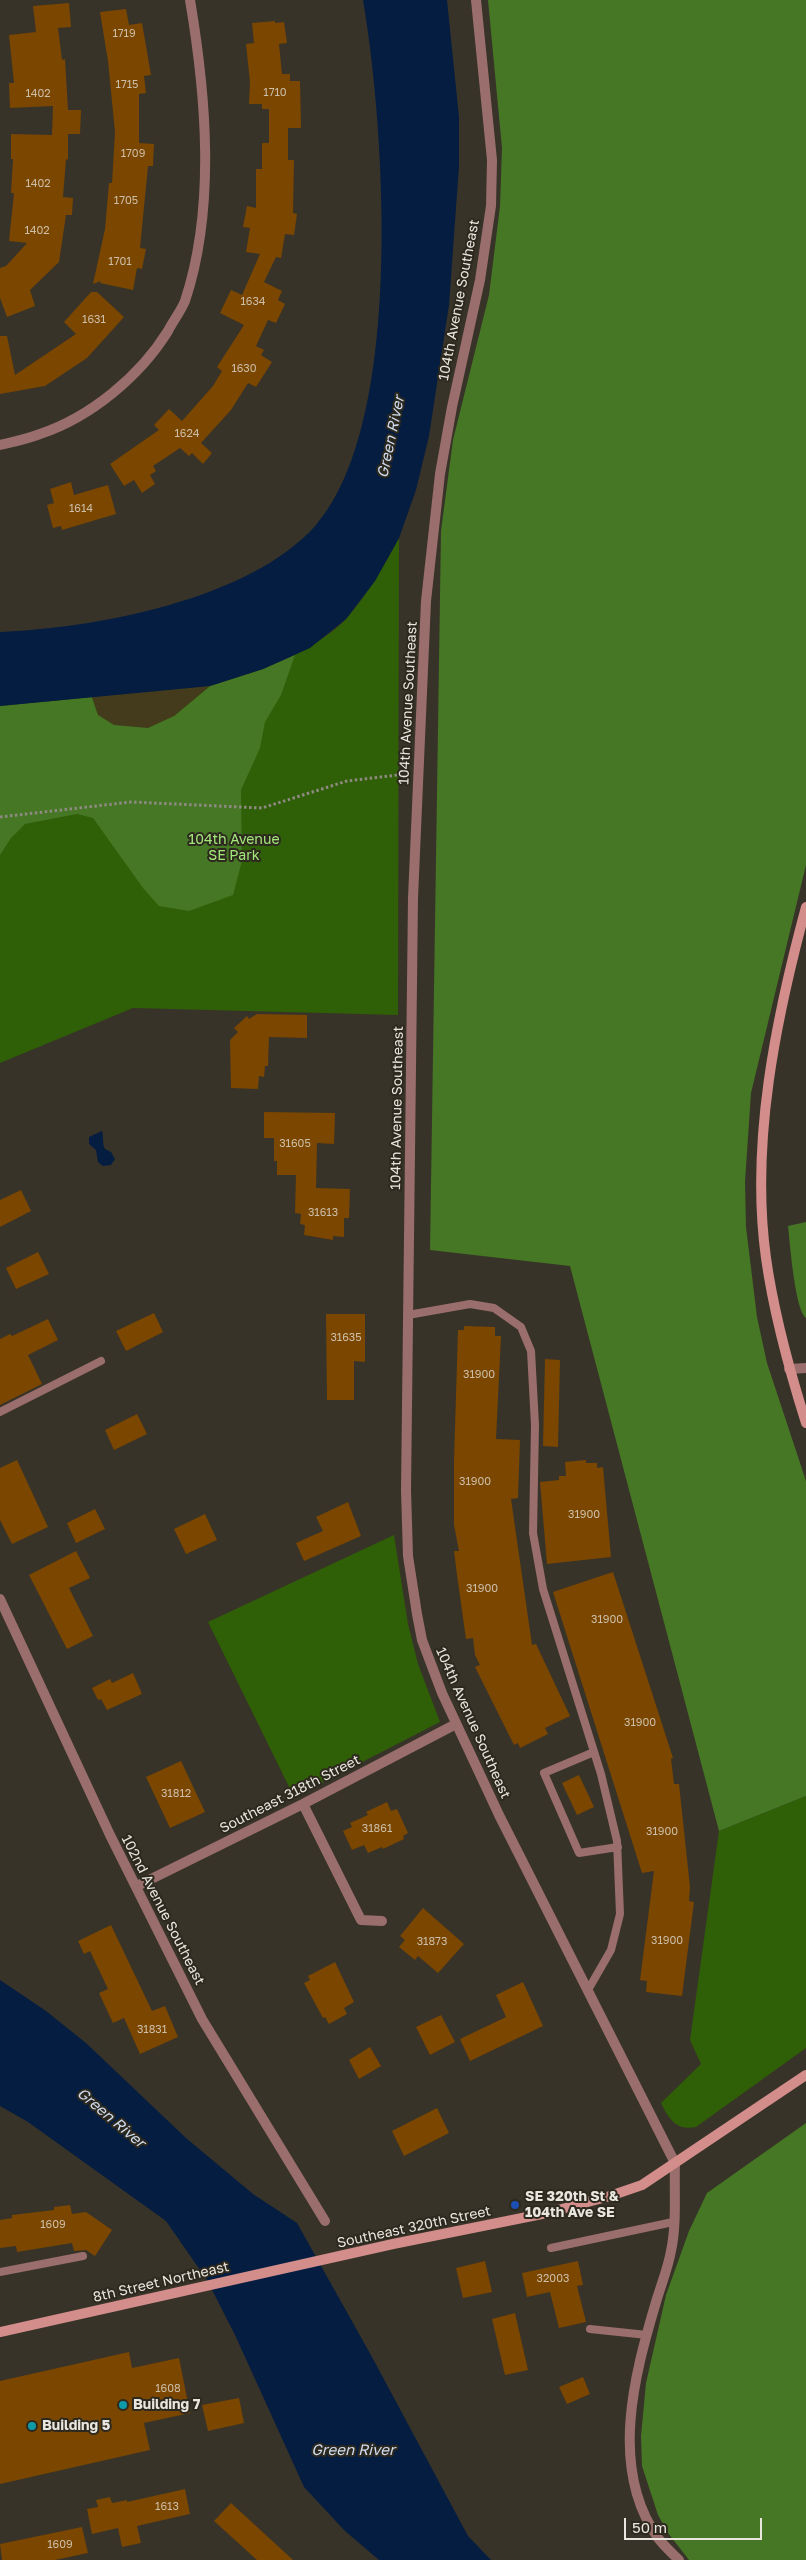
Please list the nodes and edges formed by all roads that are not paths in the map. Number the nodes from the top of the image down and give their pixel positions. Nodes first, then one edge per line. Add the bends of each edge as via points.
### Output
1 (190, 0) edge
2 (476, 0) edge
3 (0, 445) edge
4 (806, 907) edge
5 (408, 1315) junction
6 (102, 1361) dead end
7 (806, 1368) edge
8 (789, 1369) junction
9 (0, 1412) edge
10 (806, 1423) edge
11 (0, 1599) edge
12 (456, 1724) junction
13 (594, 1752) junction
14 (303, 1804) junction
15 (618, 1847) junction
16 (137, 1886) junction
17 (382, 1921) dead end
18 (588, 1990) junction
19 (806, 2075) edge
20 (675, 2163) junction
21 (325, 2221) dead end
22 (673, 2222) junction
23 (552, 2248) dead end
24 (83, 2256) dead end
25 (327, 2259) joint
26 (0, 2272) edge
27 (590, 2329) dead end
28 (0, 2332) edge
29 (647, 2335) junction
30 (679, 2560) edge

1 - 3 street via 200,60 204,168 199,243 184,303 153,355 84,414 41,434
2 - 5 street, 104th Avenue Southeast via 492,160 491,206 480,280 452,407 430,548 413,898
4 - 8 main road via 775,1037 763,1168 762,1216 766,1258
5 - 12 street, 104th Avenue Southeast via 408,1556 422,1640
5 - 13 lane via 470,1304 494,1308 521,1327 531,1351 535,1426 533,1533 543,1590
6 - 9 lane
7 - 8 street
8 - 10 main road
11 - 16 street, 102nd Avenue Southeast
12 - 14 street, Southeast 318th Street
12 - 18 street, 104th Avenue Southeast
13 - 15 lane
13 - 15 lane via 544,1773 579,1853
14 - 16 street, Southeast 318th Street
14 - 17 street via 360,1920
15 - 18 lane via 620,1914 611,1950
16 - 21 street, 102nd Avenue Southeast via 202,2019
18 - 20 street, 104th Avenue Southeast
19 - 20 main road, Southeast 320th Street
20 - 22 street
20 - 25 main road, Southeast 320th Street via 642,2185 610,2196 547,2213
22 - 23 lane
22 - 29 street via 672,2250
24 - 26 lane
25 - 28 main road, 8th Street Northeast
27 - 29 lane
29 - 30 street via 632,2399 630,2439 633,2474 640,2503 658,2538

